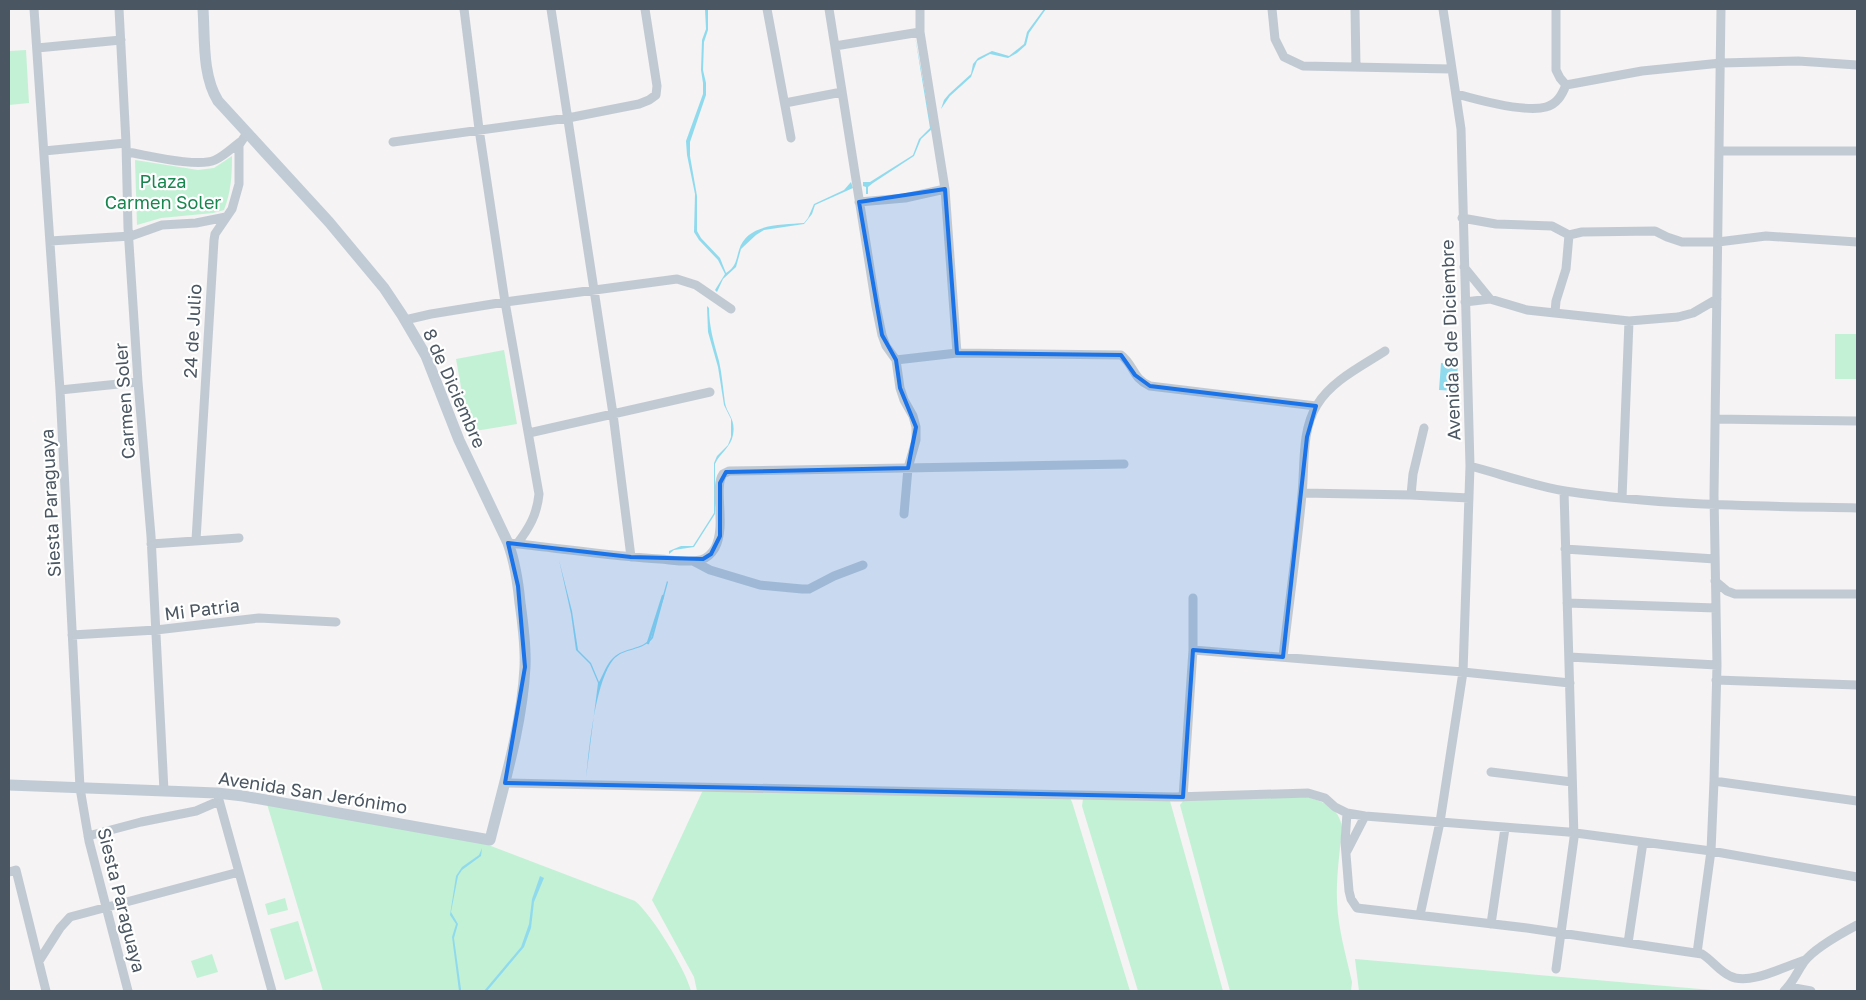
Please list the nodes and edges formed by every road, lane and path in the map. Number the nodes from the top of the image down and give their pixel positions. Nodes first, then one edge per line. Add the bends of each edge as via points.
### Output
1 (34, 9) edge
2 (119, 9) edge
3 (203, 9) edge
4 (464, 9) edge
5 (551, 9) edge
6 (645, 9) edge
7 (767, 9) edge
8 (829, 9) edge
9 (920, 9) edge
10 (1272, 9) edge
11 (1355, 9) edge
12 (1443, 9) edge
13 (1556, 9) edge
14 (1721, 9) edge
15 (920, 32) junction
16 (121, 40) junction
17 (835, 46) junction
18 (37, 48) junction
19 (1720, 63) junction
20 (1857, 64) edge
21 (1356, 67) junction
22 (1451, 68) junction
23 (1566, 85) junction
24 (842, 92) junction
25 (1457, 94) junction
26 (785, 103) junction
27 (568, 118) junction
28 (479, 129) junction
29 (244, 137) junction
30 (791, 138) dead end
31 (393, 142) dead end
32 (126, 147) junction
33 (44, 151) junction
34 (1720, 151) junction
35 (1857, 151) edge
36 (945, 189) junction
37 (859, 202) junction
38 (226, 217) junction
39 (1462, 218) junction
40 (1569, 235) junction
41 (128, 236) junction
42 (50, 241) junction
43 (1718, 242) junction
44 (1857, 242) edge
45 (1464, 266) junction
46 (594, 290) junction
47 (1490, 299) junction
48 (1717, 299) junction
49 (505, 302) junction
50 (1465, 302) junction
51 (730, 309) dead end
52 (1556, 312) junction
53 (405, 320) junction
54 (1629, 321) junction
55 (1385, 351) dead end
56 (957, 354) junction
57 (896, 360) junction
58 (138, 382) junction
59 (60, 390) junction
60 (710, 392) dead end
61 (1316, 406) junction
62 (613, 414) junction
63 (1716, 419) junction
64 (1857, 421) edge
65 (1424, 428) dead end
66 (529, 433) junction
67 (1124, 464) dead end
68 (1470, 466) junction
69 (908, 468) junction
70 (1564, 490) junction
71 (1302, 493) junction
72 (1411, 495) junction
73 (1469, 498) junction
74 (1622, 498) junction
75 (1715, 505) junction
76 (1857, 508) edge
77 (904, 514) dead end
78 (239, 538) dead end
79 (196, 540) junction
80 (512, 543) junction
81 (151, 544) junction
82 (1565, 549) junction
83 (630, 558) junction
84 (1715, 559) junction
85 (692, 561) junction
86 (863, 565) dead end
87 (1715, 581) junction
88 (1857, 594) edge
89 (1192, 598) dead end
90 (1567, 603) junction
91 (1716, 608) junction
92 (336, 622) dead end
93 (156, 630) junction
94 (72, 635) junction
95 (1194, 650) junction
96 (1569, 656) junction
97 (1283, 657) junction
98 (1717, 665) junction
99 (1463, 672) junction
100 (1716, 680) junction
101 (1570, 683) junction
102 (1857, 685) edge
103 (1491, 772) dead end
104 (1714, 781) junction
105 (1572, 782) junction
106 (505, 783) junction
107 (9, 785) edge
108 (80, 788) junction
109 (164, 791) junction
110 (218, 797) junction
111 (1183, 797) junction
112 (1857, 801) edge
113 (1347, 813) junction
114 (1365, 816) junction
115 (1440, 822) junction
116 (1505, 828) junction
117 (1574, 833) junction
118 (88, 836) junction
119 (490, 840) joint
120 (1643, 842) junction
121 (1347, 851) junction
122 (1711, 851) junction
123 (9, 872) edge
124 (239, 872) junction
125 (1857, 877) edge
126 (107, 908) junction
127 (1420, 915) junction
128 (1491, 924) junction
129 (1857, 925) edge
130 (1560, 933) junction
131 (1628, 943) junction
132 (1698, 953) junction
133 (1806, 960) junction
134 (39, 961) junction
135 (1556, 970) dead end
136 (1786, 989) edge
137 (46, 991) edge
138 (128, 991) edge
139 (272, 991) edge
140 (1812, 991) edge

1 - 18 street, Siesta Paraguaya
2 - 16 street, Carmen Soler
3 - 29 street, 8 de Diciembre via 208,75 214,94
4 - 28 street
5 - 27 street
6 - 27 street via 656,95 639,104
7 - 26 street
8 - 17 street
9 - 15 street
10 - 21 street via 1275,39 1284,57 1304,66
11 - 21 street
12 - 22 street, Avenida 8 de Diciembre
13 - 23 street via 1556,70
14 - 19 street
15 - 17 street
15 - 36 street
16 - 18 street
16 - 32 street, Carmen Soler
17 - 24 street
18 - 33 street, Siesta Paraguaya
19 - 20 street via 1798,61
19 - 23 street via 1642,71
19 - 34 street
21 - 22 street
22 - 25 street, Avenida 8 de Diciembre
23 - 25 street via 1558,100 1545,108 1486,102
24 - 26 street
24 - 37 street
25 - 39 street, Avenida 8 de Diciembre via 1461,129
26 - 30 street
27 - 28 street
27 - 46 street
28 - 31 street
28 - 49 street
29 - 32 street via 216,160 204,162 187,162
29 - 38 street, 24 de Julio via 238,149 240,184
29 - 53 street, 8 de Diciembre via 357,254
32 - 33 street
32 - 41 street, Carmen Soler
33 - 42 street, Siesta Paraguaya
34 - 35 street
34 - 43 street
36 - 37 street via 905,198
36 - 56 street
37 - 57 street via 880,328 886,346
38 - 41 street via 162,225
38 - 79 street, 24 de Julio via 214,240
39 - 40 street via 1496,224 1552,226
39 - 45 street, Avenida 8 de Diciembre
40 - 43 street via 1648,230 1682,242
40 - 52 street via 1566,269
41 - 42 street
41 - 58 street, Carmen Soler
42 - 59 street, Siesta Paraguaya
43 - 44 street via 1766,236
43 - 48 street
45 - 47 street
45 - 50 street, Avenida 8 de Diciembre
46 - 49 street
46 - 51 street via 677,279 696,285
46 - 62 street
47 - 50 street
47 - 52 street via 1527,310
48 - 54 street via 1678,317
48 - 63 street
49 - 53 street
49 - 66 street
50 - 68 street, Avenida 8 de Diciembre
52 - 54 street
53 - 80 street, 8 de Diciembre via 426,356 459,440
54 - 74 street
55 - 61 street via 1337,383
56 - 57 street
56 - 61 street via 1121,355 1128,360 1142,383 1150,386
57 - 69 street via 900,388 916,427
58 - 59 street
58 - 81 street, Carmen Soler
59 - 94 street, Siesta Paraguaya
60 - 62 street
61 - 71 street via 1306,437
62 - 66 street
62 - 83 street
63 - 64 street
63 - 75 street
65 - 72 street
66 - 80 street via 538,505 530,527
67 - 69 street
68 - 70 street
68 - 73 street, Avenida 8 de Diciembre
69 - 77 street
69 - 85 street via 726,472 720,483 722,525 718,541 711,554
70 - 74 street
70 - 82 street
71 - 72 street
71 - 97 street
72 - 73 street
73 - 99 street, Avenida 8 de Diciembre
74 - 75 street
75 - 76 street
75 - 84 street
78 - 79 street
79 - 81 street
80 - 83 street
80 - 106 street, 8 de Diciembre via 525,667
81 - 93 street, Carmen Soler
82 - 84 street
82 - 90 street
83 - 85 street
84 - 87 street
85 - 86 street via 760,585 802,589 809,589
87 - 88 street via 1735,594
87 - 91 street
89 - 95 street
90 - 91 street
90 - 96 street
91 - 98 street
92 - 93 street, Mi Patria via 259,618
93 - 94 street, Mi Patria
93 - 109 street, Carmen Soler
94 - 108 street, Siesta Paraguaya
95 - 97 street
95 - 111 street
96 - 98 street
96 - 101 street
97 - 99 street
98 - 100 street
99 - 101 street
99 - 115 street, Avenida 8 de Diciembre
100 - 102 street
100 - 104 street
101 - 105 street
103 - 105 street
104 - 112 street
104 - 122 street
105 - 117 street
106 - 111 street
106 - 119 street, 8 de Diciembre
107 - 108 street, Avenida San Jerónimo
108 - 109 street, Avenida San Jerónimo
108 - 118 street, Siesta Paraguaya
109 - 110 street, Avenida San Jerónimo
110 - 118 street via 196,811
110 - 119 street, Avenida San Jerónimo via 250,797
110 - 124 street
111 - 113 street via 1308,793 1325,798
113 - 114 street
113 - 121 street
114 - 115 street
114 - 121 street
115 - 116 street
115 - 127 street, Avenida 8 de Diciembre
116 - 117 street
116 - 128 street
117 - 120 street
117 - 130 street
118 - 126 street, Siesta Paraguaya
120 - 122 street
120 - 131 street
121 - 127 street via 1349,891 1357,908
122 - 125 street
122 - 132 street
123 - 134 street via 16,870
124 - 126 street
124 - 139 street
126 - 134 street via 66,920
126 - 138 street, Siesta Paraguaya
127 - 128 street
128 - 130 street
129 - 133 street via 1838,935
130 - 131 street
130 - 135 street
131 - 132 street
132 - 133 street via 1738,979 1748,979
133 - 136 street
134 - 137 street
136 - 140 street

